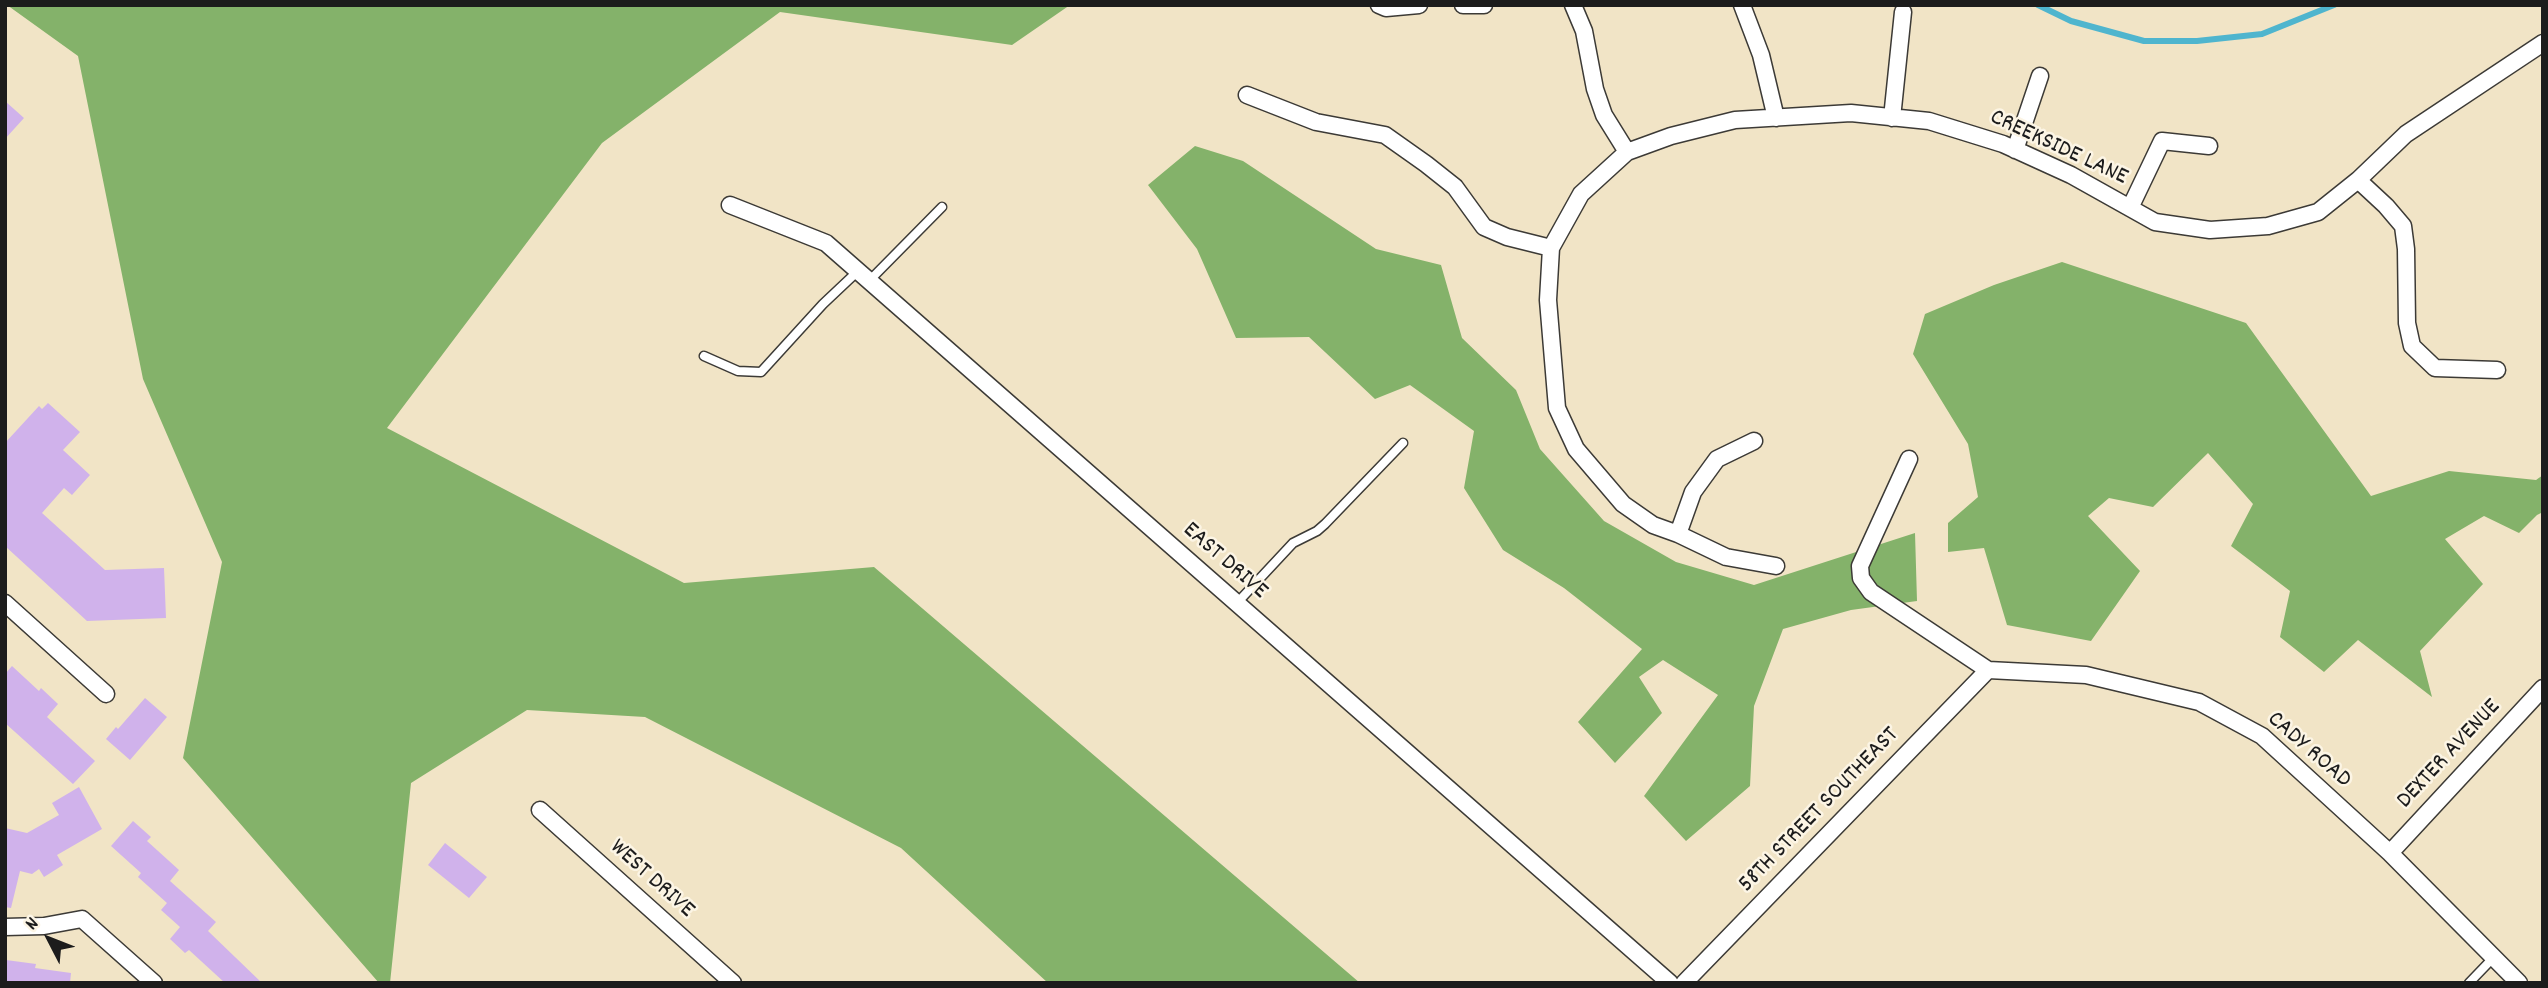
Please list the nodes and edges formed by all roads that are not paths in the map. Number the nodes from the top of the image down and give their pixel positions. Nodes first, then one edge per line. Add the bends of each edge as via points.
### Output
1 (1379, 5) edge
2 (1419, 5) edge
3 (1463, 5) edge
4 (1484, 5) edge
5 (1742, 5) edge
6 (1570, 6) edge
7 (1903, 12) dead end
8 (2543, 43) edge
9 (2040, 76) dead end
10 (1247, 95) dead end
11 (1776, 118) junction
12 (1892, 118) junction
13 (2209, 146) dead end
14 (2015, 150) junction
15 (1627, 152) junction
16 (2358, 180) junction
17 (730, 205) dead end
18 (942, 207) dead end
19 (2130, 208) junction
20 (1551, 248) junction
21 (864, 276) junction
22 (704, 356) dead end
23 (2497, 370) dead end
24 (1754, 441) dead end
25 (1403, 443) dead end
26 (1909, 458) dead end
27 (1678, 534) junction
28 (1776, 566) dead end
29 (5, 603) edge
30 (1237, 603) junction
31 (1988, 670) junction
32 (2543, 688) edge
33 (106, 694) dead end
34 (540, 810) dead end
35 (2390, 853) junction
36 (5, 927) edge
37 (2494, 957) junction
38 (154, 983) edge
39 (733, 983) edge
40 (1670, 983) edge
41 (1684, 983) edge
42 (2469, 983) edge
43 (2519, 983) edge

1 - 2 street
3 - 4 street
5 - 11 street via 1761,55
6 - 15 street via 1584,31 1604,115
7 - 12 street
8 - 16 street, CREEKSIDE LANE via 2406,134
9 - 14 street
10 - 20 street via 1316,122 1385,135 1455,187 1484,227
11 - 12 street, CREEKSIDE LANE via 1850,113
11 - 15 street, CREEKSIDE LANE via 1735,120
12 - 14 street, CREEKSIDE LANE via 1929,121
13 - 19 street via 2162,141
14 - 19 street, CREEKSIDE LANE
15 - 20 street, CREEKSIDE LANE via 1581,194
16 - 19 street, CREEKSIDE LANE via 2318,212 2268,226 2210,230 2155,222
16 - 23 street via 2403,226 2407,323 2413,346 2435,368
17 - 21 street, EAST DRIVE via 826,243
18 - 21 lane
20 - 27 street, CREEKSIDE LANE via 1551,353 1557,408 1566,429 1576,449 1623,505 1653,525
21 - 22 lane via 823,304 761,372 738,371
21 - 30 street, EAST DRIVE
24 - 27 street via 1717,459 1693,492
25 - 30 lane via 1325,524 1293,543
26 - 31 street via 1860,566 1861,578 1871,592
27 - 28 street, CREEKSIDE LANE via 1726,557
29 - 33 street
30 - 40 street, EAST DRIVE
31 - 35 street, CADY ROAD via 2086,675 2199,702 2262,736
31 - 41 street, 58TH STREET SOUTHEAST
32 - 35 street, DEXTER AVENUE
34 - 39 street, WEST DRIVE
35 - 37 street, CADY ROAD
36 - 38 street via 82,919
37 - 42 lane
37 - 43 street, CADY ROAD

